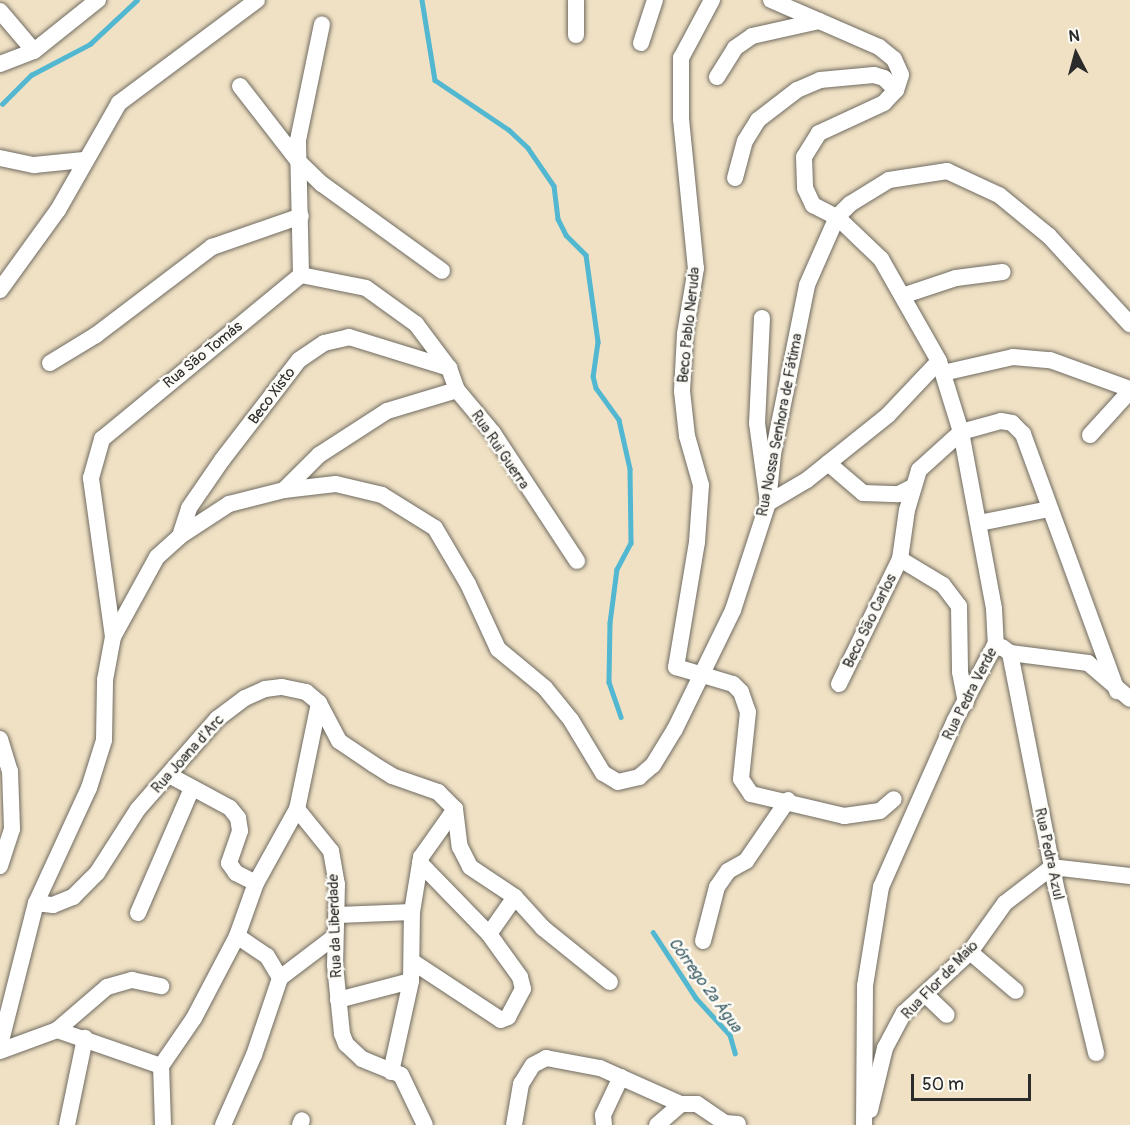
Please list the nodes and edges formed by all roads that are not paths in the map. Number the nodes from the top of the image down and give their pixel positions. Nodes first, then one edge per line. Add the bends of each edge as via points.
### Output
1 (98, 0) edge
2 (257, 0) edge
3 (576, 0) edge
4 (655, 0) edge
5 (712, 0) edge
6 (771, 0) edge
7 (0, 11) edge
8 (819, 21) junction
9 (322, 24) dead end
10 (576, 34) dead end
11 (641, 43) dead end
12 (34, 51) junction
13 (0, 64) edge
14 (717, 77) dead end
15 (240, 86) dead end
16 (896, 90) junction
17 (1, 159) edge
18 (84, 160) junction
19 (299, 162) junction
20 (735, 178) dead end
21 (301, 216) junction
22 (837, 217) junction
23 (442, 271) dead end
24 (1003, 272) dead end
25 (301, 275) junction
26 (0, 290) edge
27 (905, 295) junction
28 (762, 318) dead end
29 (1130, 324) edge
30 (50, 363) dead end
31 (941, 367) junction
32 (449, 368) junction
33 (457, 390) junction
34 (1130, 390) edge
35 (961, 432) junction
36 (1090, 435) dead end
37 (828, 463) junction
38 (913, 487) junction
39 (284, 490) junction
40 (768, 503) junction
41 (1049, 509) junction
42 (979, 523) junction
43 (180, 536) junction
44 (900, 559) junction
45 (577, 561) dead end
46 (113, 637) junction
47 (996, 643) junction
48 (1010, 653) junction
49 (700, 672) junction
50 (839, 684) dead end
51 (1123, 695) edge
52 (966, 702) junction
53 (319, 703) junction
54 (0, 739) edge
55 (169, 775) junction
56 (192, 788) junction
57 (894, 799) dead end
58 (788, 800) junction
59 (297, 809) junction
60 (455, 809) junction
61 (420, 863) junction
62 (0, 866) edge
63 (1052, 867) junction
64 (1130, 876) edge
65 (256, 883) junction
66 (515, 897) junction
67 (36, 903) junction
68 (412, 912) junction
69 (138, 913) dead end
70 (338, 915) junction
71 (489, 934) junction
72 (237, 936) junction
73 (334, 937) junction
74 (703, 941) dead end
75 (970, 952) junction
76 (413, 962) junction
77 (280, 978) junction
78 (411, 981) junction
79 (610, 982) dead end
80 (161, 986) dead end
81 (1016, 991) dead end
82 (925, 994) junction
83 (338, 1000) junction
84 (946, 1015) dead end
85 (57, 1030) junction
86 (85, 1038) junction
87 (0, 1045) edge
88 (0, 1051) edge
89 (1096, 1053) dead end
90 (161, 1066) junction
91 (391, 1072) junction
92 (621, 1077) junction
93 (681, 1104) junction
94 (738, 1124) edge
95 (67, 1125) edge
96 (163, 1125) edge
97 (223, 1125) edge
98 (425, 1125) edge
99 (514, 1125) edge
100 (604, 1125) edge
101 (657, 1125) edge
102 (865, 1125) edge

1 - 12 street
2 - 18 street via 119,103
3 - 10 street
4 - 11 street
5 - 49 street, Beco Pablo Neruda via 685,45 680,87 696,268 685,334 682,391 687,436 701,486 697,542 676,667
6 - 8 street
7 - 12 street
8 - 14 street via 752,36 735,48
8 - 16 street via 879,47 894,59 901,75
9 - 19 street via 298,140
12 - 13 street
15 - 19 street
16 - 20 street via 884,78 874,75 820,80 797,90 758,120 745,141
16 - 22 street, Rua Pedra Verde via 884,103 819,133 804,157 805,189 813,205
17 - 18 street via 34,165
18 - 26 street via 58,210
19 - 21 street
19 - 23 street via 322,184
21 - 25 street
21 - 30 street via 212,247 96,335
22 - 27 street, Rua Pedra Verde via 881,259
22 - 29 street, Rua Nossa Senhora de Fátima via 850,204 889,180 947,171 999,195 1049,236
22 - 40 street, Rua Nossa Senhora de Fátima via 807,285 773,454
24 - 27 street via 956,278
25 - 32 street via 366,288 416,324
25 - 46 street, Rua São Tomás via 102,439 91,478
27 - 31 street, Rua Pedra Verde
28 - 40 street via 757,423
31 - 34 street via 1013,357 1050,360
31 - 35 street, Rua Pedra Verde
31 - 37 street
32 - 33 street
32 - 43 street, Beco Xisto via 349,337 324,344 299,360 222,460 189,508
33 - 39 street via 387,411 319,454
33 - 45 street, Rua Rui Guerra via 493,433
34 - 36 street
35 - 38 street, Beco São Carlos via 933,453 919,470
35 - 41 street via 1001,421 1012,423 1023,434
35 - 42 street, Rua Pedra Verde
37 - 38 street via 862,493 899,494
37 - 40 street
38 - 44 street, Beco São Carlos
39 - 43 street, Rua Nossa Senhora de Fátima via 229,504
39 - 49 street, Rua Nossa Senhora de Fátima via 336,484 382,495 435,528 468,584 498,649 545,688 609,779 618,782 639,777 653,765 675,729
40 - 49 street, Rua Nossa Senhora de Fátima via 733,610
41 - 42 street
41 - 51 street
42 - 47 street, Rua Pedra Verde
43 - 46 street, Rua Nossa Senhora de Fátima via 157,557
44 - 50 street, Beco São Carlos
44 - 52 street, Beco São Carlos via 943,585 959,606 960,672
46 - 67 street, Rua Nossa Senhora de Fátima via 105,680 104,740 89,788
47 - 48 street
47 - 52 street, Rua Pedra Verde
48 - 51 street via 1088,663
48 - 63 street, Rua Pedra Azul
49 - 58 street via 733,684 741,692 748,712 741,779 751,794
52 - 102 street, Rua Pedra Verde via 881,887 865,986
53 - 55 street, Rua Joana d'Arc via 306,692 282,687 245,698 217,718
53 - 59 street
53 - 60 street via 339,741 392,776 438,792
54 - 62 street via 10,771 12,829
55 - 56 street
55 - 67 street, Rua Joana d'Arc via 138,809 97,873 73,897 53,905
56 - 65 street via 230,808 238,818 240,831 230,863 236,873
56 - 69 street
57 - 58 street via 880,811 844,816
58 - 74 street via 746,861 728,871 717,887
59 - 65 street
59 - 70 street, Rua da Liberdade via 331,851
60 - 61 street
60 - 66 street via 460,847 470,867
61 - 68 street
61 - 71 street
63 - 64 street
63 - 75 street, Rua Flor de Maio via 1005,903
63 - 89 street, Rua Pedra Azul
65 - 72 street
66 - 71 street
66 - 79 street via 543,928
67 - 87 street, Rua Nossa Senhora de Fátima
68 - 70 street
68 - 76 street
70 - 73 street, Rua da Liberdade
71 - 76 street via 520,977 523,989 508,1017 501,1020
72 - 77 street via 267,956
72 - 90 street via 194,1018
73 - 77 street
73 - 83 street, Rua da Liberdade
75 - 81 street
75 - 82 street, Rua Flor de Maio
76 - 78 street
77 - 97 street via 254,1055
78 - 83 street
78 - 91 street
80 - 85 street via 132,980 107,987
82 - 84 street
82 - 102 street, Rua Flor de Maio via 904,1013 885,1048
83 - 91 street, Rua da Liberdade via 346,1044 362,1059
85 - 86 street
85 - 88 street
86 - 90 street
86 - 95 street
90 - 96 street
91 - 98 street, Rua da Liberdade via 400,1075 411,1091
92 - 93 street
92 - 99 street via 600,1068 546,1058 533,1065 521,1084
92 - 100 street via 603,1114
93 - 94 street via 697,1104 725,1123
93 - 101 street

